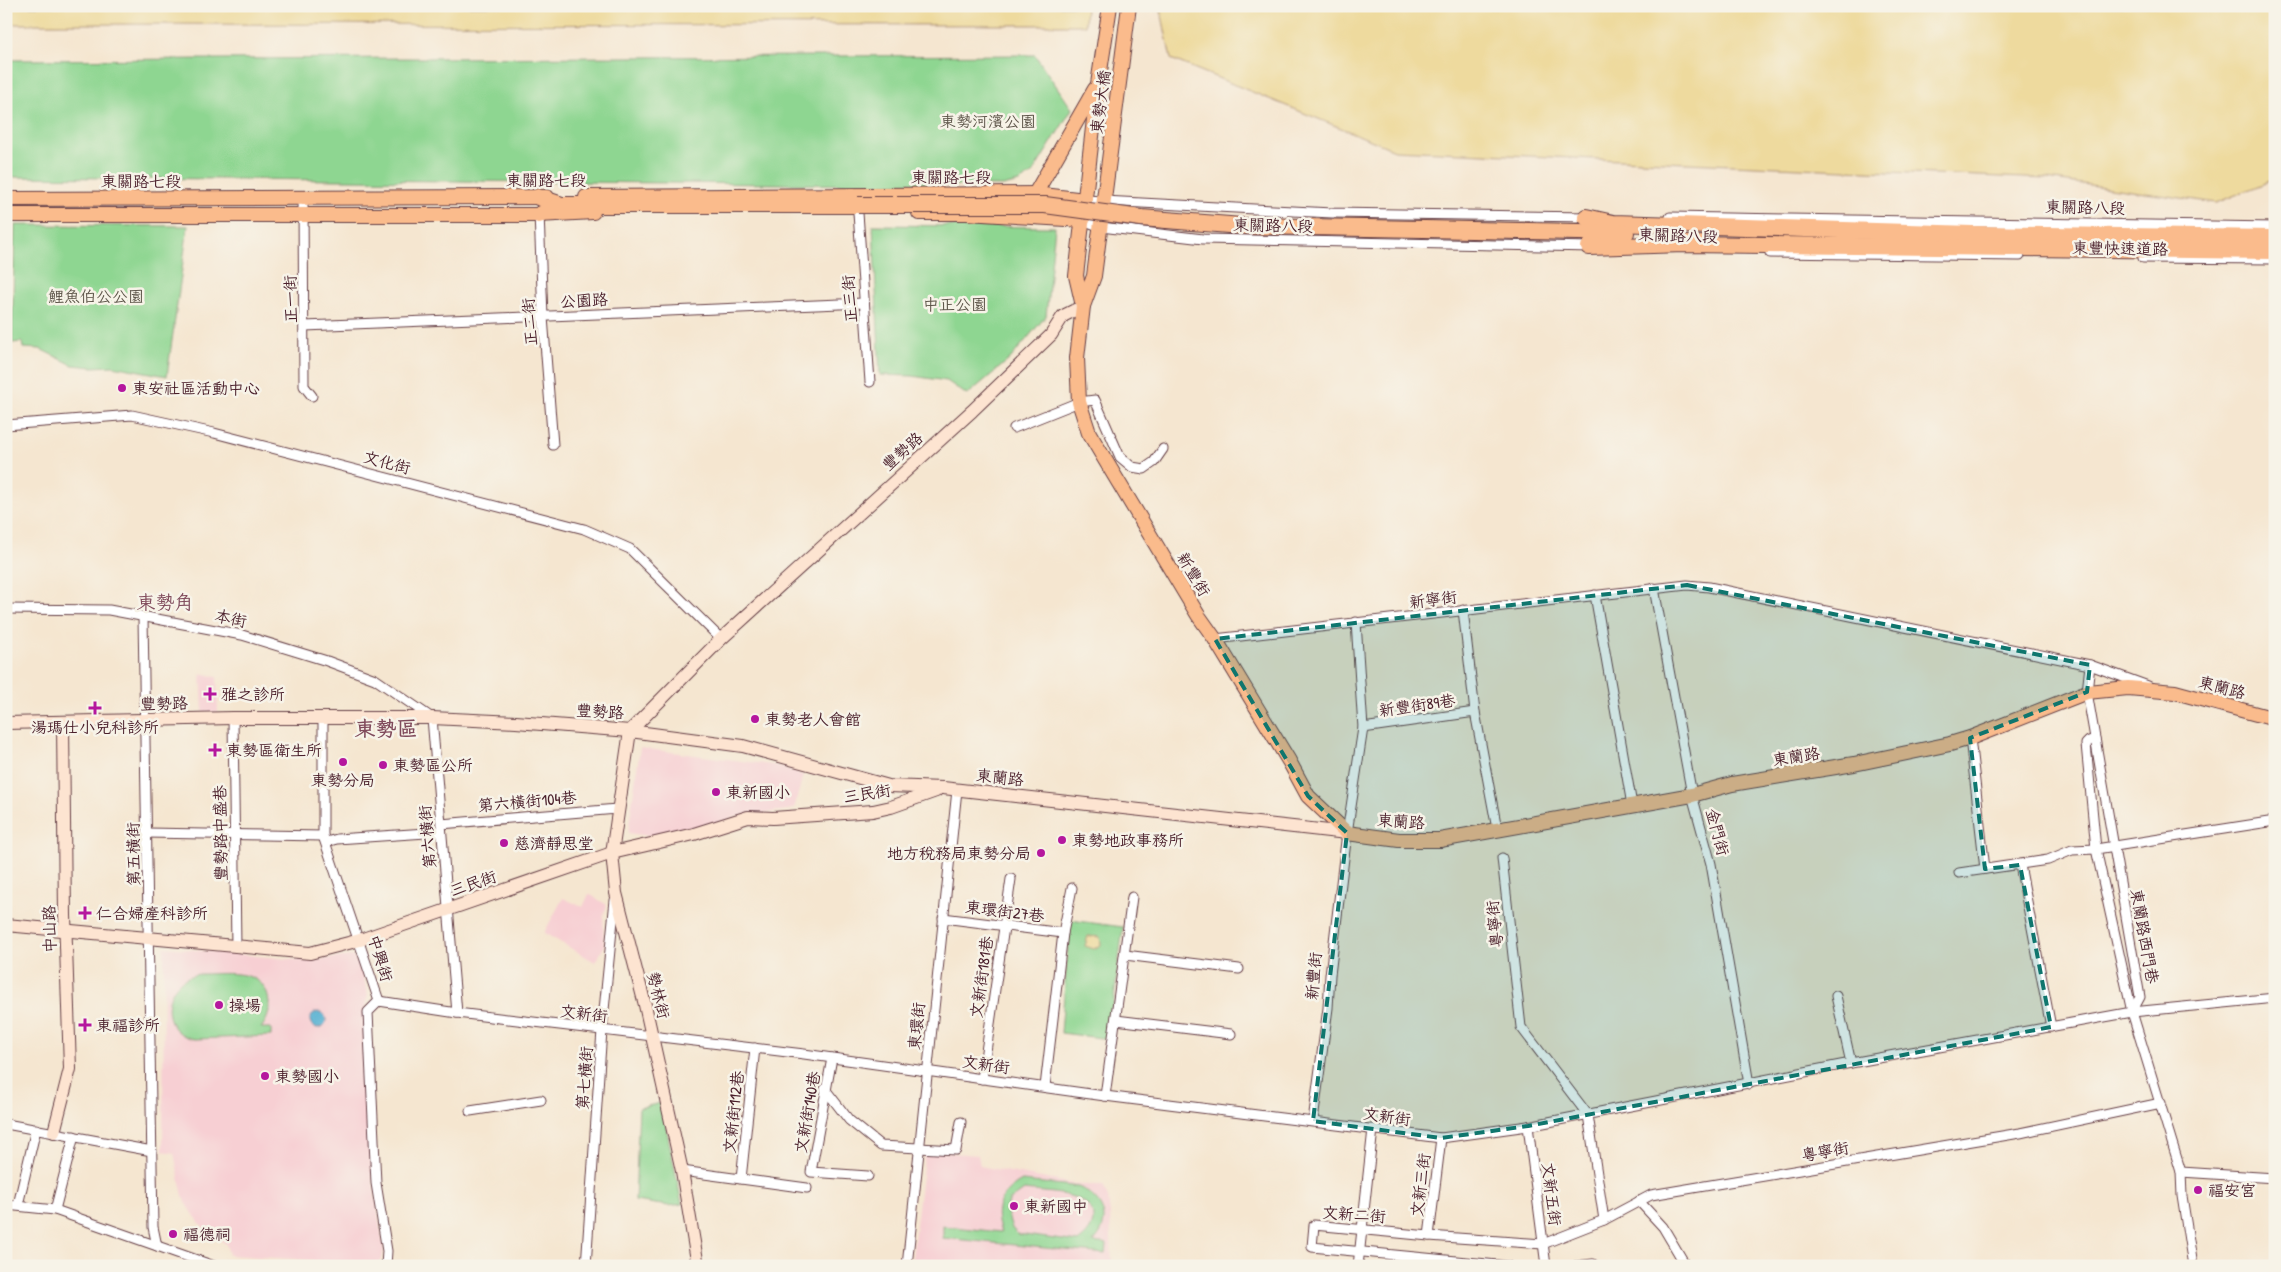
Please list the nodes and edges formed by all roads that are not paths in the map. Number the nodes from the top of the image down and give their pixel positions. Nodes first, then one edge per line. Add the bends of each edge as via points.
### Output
1 (1110, 6) edge
2 (1129, 6) edge
3 (1098, 84) junction
4 (966, 194) junction
5 (1035, 194) junction
6 (385, 197) junction
7 (303, 198) junction
8 (538, 198) junction
9 (6, 199) edge
10 (1085, 200) junction
11 (1105, 202) junction
12 (562, 205) junction
13 (858, 209) junction
14 (966, 213) junction
15 (304, 215) junction
16 (385, 215) junction
17 (539, 215) junction
18 (6, 216) edge
19 (1586, 217) junction
20 (1083, 220) junction
21 (1101, 227) junction
22 (2275, 227) edge
23 (2275, 238) edge
24 (1969, 240) junction
25 (1589, 247) junction
26 (2275, 251) edge
27 (2275, 259) edge
28 (864, 302) junction
29 (1083, 306) junction
30 (543, 317) junction
31 (305, 326) junction
32 (870, 382) dead end
33 (312, 396) dead end
34 (1079, 402) junction
35 (6, 425) edge
36 (1014, 428) dead end
37 (553, 445) dead end
38 (1163, 449) dead end
39 (1654, 588) junction
40 (1595, 595) junction
41 (6, 609) edge
42 (1463, 610) junction
43 (143, 617) junction
44 (1356, 622) junction
45 (721, 639) junction
46 (1215, 639) junction
47 (2090, 665) junction
48 (2160, 690) junction
49 (2087, 692) junction
50 (1475, 712) junction
51 (233, 718) junction
52 (323, 718) junction
53 (432, 718) junction
54 (2275, 719) edge
55 (144, 720) junction
56 (6, 723) edge
57 (63, 723) junction
58 (1363, 728) junction
59 (630, 731) junction
60 (1970, 738) junction
61 (2095, 739) junction
62 (943, 788) junction
63 (958, 790) junction
64 (1692, 795) junction
65 (1632, 805) junction
66 (617, 809) junction
67 (2275, 822) edge
68 (441, 828) junction
69 (1497, 829) junction
70 (147, 833) junction
71 (1347, 833) junction
72 (235, 834) junction
73 (324, 839) junction
74 (2114, 846) junction
75 (2096, 849) junction
76 (612, 853) junction
77 (1502, 858) dead end
78 (2020, 865) junction
79 (1985, 868) junction
80 (1958, 873) dead end
81 (1011, 879) dead end
82 (1072, 888) dead end
83 (616, 893) junction
84 (1132, 897) dead end
85 (447, 909) junction
86 (943, 918) junction
87 (6, 925) edge
88 (1003, 926) junction
89 (65, 931) junction
90 (1063, 933) junction
91 (150, 938) junction
92 (360, 940) junction
93 (236, 947) junction
94 (1124, 955) junction
95 (1239, 969) dead end
96 (1836, 996) dead end
97 (2275, 998) edge
98 (379, 1001) junction
99 (2132, 1012) junction
100 (458, 1013) junction
101 (1116, 1020) junction
102 (2051, 1027) junction
103 (602, 1030) junction
104 (1231, 1034) dead end
105 (652, 1036) junction
106 (755, 1048) junction
107 (832, 1058) junction
108 (1851, 1063) junction
109 (927, 1071) junction
110 (982, 1079) junction
111 (1749, 1084) junction
112 (1046, 1088) junction
113 (825, 1089) junction
114 (1105, 1096) junction
115 (541, 1100) dead end
116 (2161, 1103) junction
117 (470, 1111) dead end
118 (1588, 1115) junction
119 (1313, 1121) junction
120 (961, 1122) dead end
121 (6, 1124) edge
122 (1528, 1126) junction
123 (36, 1129) junction
124 (1373, 1129) junction
125 (54, 1132) junction
126 (74, 1136) junction
127 (1441, 1138) junction
128 (919, 1149) junction
129 (152, 1151) junction
130 (682, 1171) junction
131 (2181, 1172) junction
132 (868, 1176) dead end
133 (2275, 1178) edge
134 (741, 1179) junction
135 (807, 1188) dead end
136 (1640, 1201) junction
137 (6, 1204) edge
138 (18, 1205) junction
139 (55, 1210) junction
140 (1604, 1220) junction
141 (1363, 1229) junction
142 (1429, 1236) junction
143 (1543, 1244) junction
144 (157, 1246) junction
145 (1360, 1252) junction
146 (1593, 1264) dead end
147 (214, 1266) edge
148 (386, 1266) edge
149 (586, 1266) edge
150 (698, 1266) edge
151 (907, 1266) edge
152 (1358, 1266) edge
153 (1508, 1266) edge
154 (1546, 1266) edge
155 (1576, 1266) edge
156 (1686, 1266) edge
157 (2193, 1266) edge

1 - 3 main road, 東勢大橋
2 - 11 main road, 東勢大橋
3 - 5 main road
3 - 10 main road, 東勢大橋
4 - 5 main road, 東關路七段
4 - 8 main road, 東關路七段
4 - 14 main road
5 - 10 main road, 東關路七段
6 - 7 main road, 東關路七段
6 - 8 main road, 東關路七段
6 - 16 street
7 - 9 main road, 東關路七段
7 - 15 street, 正一街
8 - 12 highway
8 - 17 street, 正二街
10 - 11 street, 東關路八段
10 - 20 main road
11 - 19 street, 東關路八段 via 1332,213
11 - 21 main road
12 - 13 highway
12 - 17 highway
13 - 14 main road, 東關路七段
13 - 17 main road, 東關路七段
13 - 24 highway, bridge via 1045,205 1141,218 1242,226
13 - 28 street, 正三街
14 - 20 main road, 東關路七段
15 - 16 main road, 東關路七段
15 - 18 main road, 東關路七段
15 - 31 street, 正一街
16 - 17 main road, 東關路七段
17 - 30 street, 正二街
19 - 22 street, 東關路八段
19 - 24 highway via 1613,223
20 - 21 street, 東關路八段
20 - 29 main road via 1076,276
21 - 25 street, 東關路八段 via 1204,239
21 - 29 main road via 1094,276
23 - 24 highway, 東豐快速道路
24 - 25 highway
24 - 26 highway, 東豐快速道路
25 - 27 street, 東關路八段 via 1812,254
28 - 30 street, 公園路
28 - 32 street, 正三街
29 - 34 main road, 新豐街 via 1078,358
29 - 45 street, 豐勢路 via 1063,316 1051,335 972,411
30 - 31 street, 公園路
30 - 37 street, 正二街
31 - 33 street, 正一街 via 304,386
34 - 36 street
34 - 38 street via 1094,400 1120,457 1132,467 1144,469
34 - 46 main road, 新豐街 via 1089,432 1198,616
35 - 45 street, 文化街 via 132,414 214,432 584,529 630,549
39 - 40 street, 新寧街
39 - 47 street, 東蘭路 via 1709,587
39 - 64 street, 金門街
40 - 42 street, 新寧街
40 - 65 street
41 - 43 street, 本街 via 108,610
42 - 44 street, 新寧街
42 - 50 street
43 - 53 street, 本街 via 242,635 327,661 375,679
43 - 55 street, 第五橫街
44 - 46 street, 新寧街
44 - 58 street, 新豐街
45 - 59 street, 豐勢路
46 - 71 main road, 新豐街 via 1308,796
47 - 48 street, 東蘭路
47 - 49 street, 東蘭路西門巷
48 - 49 main road, 東蘭路 via 2128,688
48 - 54 main road, 東蘭路
49 - 60 main road, 東蘭路
49 - 61 street, 東蘭路西門巷
50 - 58 street, 新豐街89巷
50 - 69 street
51 - 52 street, 豐勢路
51 - 55 street, 豐勢路
51 - 72 street, 豐勢路中盛巷
52 - 53 street, 豐勢路
52 - 73 street, 中興街
53 - 59 street, 豐勢路
53 - 68 street, 第六橫街
55 - 57 street, 豐勢路
55 - 70 street, 第五橫街
56 - 57 street, 豐勢路
57 - 89 street, 中山路
58 - 71 street, 新豐街
59 - 62 street, 東蘭路 via 756,748 889,786
59 - 66 street, 勢林街
60 - 64 main road, 東蘭路 via 1854,764 1732,784
60 - 79 street
61 - 74 street, 東蘭路西門巷
61 - 75 street via 2086,744
62 - 63 street, 東蘭路
62 - 76 street, 三民街 via 873,812 748,817 694,834
63 - 71 street, 東蘭路
63 - 86 street, 東環街
64 - 65 main road, 東蘭路
64 - 111 street, 金門街 via 1711,864
65 - 69 main road, 東蘭路
66 - 68 street, 第六橫街104巷
66 - 76 street, 勢林街
67 - 74 street
68 - 73 street, 第六橫街104巷
68 - 85 street, 第六橫街
69 - 71 main road, 東蘭路 via 1436,840 1399,840
70 - 72 street, 第六橫街104巷
70 - 91 street, 第五橫街
71 - 119 street, 新豐街
72 - 73 street, 第六橫街104巷
72 - 93 street, 豐勢路中盛巷
73 - 92 street, 中興街
74 - 75 street
74 - 99 street, 東蘭路西門巷 via 2140,997
75 - 78 street via 2072,850 2048,860
75 - 99 street
76 - 83 street, 勢林街
76 - 85 street, 三民街
77 - 118 street, 粵寧街 via 1521,1027
78 - 79 street
78 - 102 street
79 - 80 street
81 - 88 street, 文新街181巷
82 - 90 street
83 - 103 street, 第七橫街
83 - 105 street, 勢林街
84 - 94 street
85 - 92 street, 三民街
85 - 100 street, 第六橫街
86 - 88 street, 東環街27巷
86 - 109 street, 東環街
87 - 89 street, 三民街
88 - 90 street, 東環街27巷
88 - 110 street, 文新街181巷
89 - 91 street, 三民街
89 - 125 street, 中山路 via 70,1068
90 - 112 street
91 - 93 street, 三民街
91 - 129 street, 第五橫街
92 - 93 street, 三民街 via 310,953
92 - 98 street, 中興街
94 - 95 street
94 - 101 street
96 - 108 street
97 - 99 street
98 - 100 street, 文新街
98 - 148 street, 中興街 via 368,1012 376,1183 387,1251
99 - 102 street
99 - 116 street
100 - 103 street, 文新街
101 - 104 street
101 - 114 street
102 - 108 street
103 - 105 street, 文新街
103 - 149 street, 第七橫街
105 - 106 street, 文新街
105 - 130 street, 勢林街
106 - 107 street, 文新街
106 - 134 street, 文新街112巷
107 - 109 street, 文新街
107 - 113 street, 文新街140巷
108 - 111 street
109 - 110 street, 文新街
109 - 128 street, 東環街
110 - 112 street, 文新街
111 - 118 street
112 - 114 street, 文新街
113 - 128 street via 849,1120 881,1146
113 - 132 street, 文新街140巷 via 811,1172
114 - 119 street, 文新街
115 - 117 street
116 - 131 street
116 - 136 street, 粵寧街 via 2020,1133 1651,1195
118 - 122 street, 文新街
118 - 140 street, 粵寧街
119 - 124 street, 文新街
120 - 128 street via 956,1150
121 - 123 street
122 - 127 street, 文新街
122 - 143 street, 文新五街
123 - 125 street
123 - 138 street
124 - 127 street, 文新街
124 - 141 street
125 - 126 street
126 - 129 street
126 - 139 street
127 - 142 street, 文新三街
128 - 151 street, 東環街
129 - 144 street, 第五橫街 via 153,1227
130 - 134 street
130 - 150 street, 勢林街
131 - 133 street
131 - 157 street
134 - 135 street
136 - 140 street, 粵寧街
136 - 156 street via 1663,1227
137 - 138 street
138 - 139 street
139 - 144 street
140 - 143 street, 文新二街
141 - 142 street, 文新二街
141 - 145 street
141 - 145 street, 文新二街 via 1314,1225 1312,1246
142 - 143 street, 文新二街
143 - 154 street, 文新五街
144 - 147 street
145 - 152 street
145 - 153 street, 文新二街
146 - 155 street

